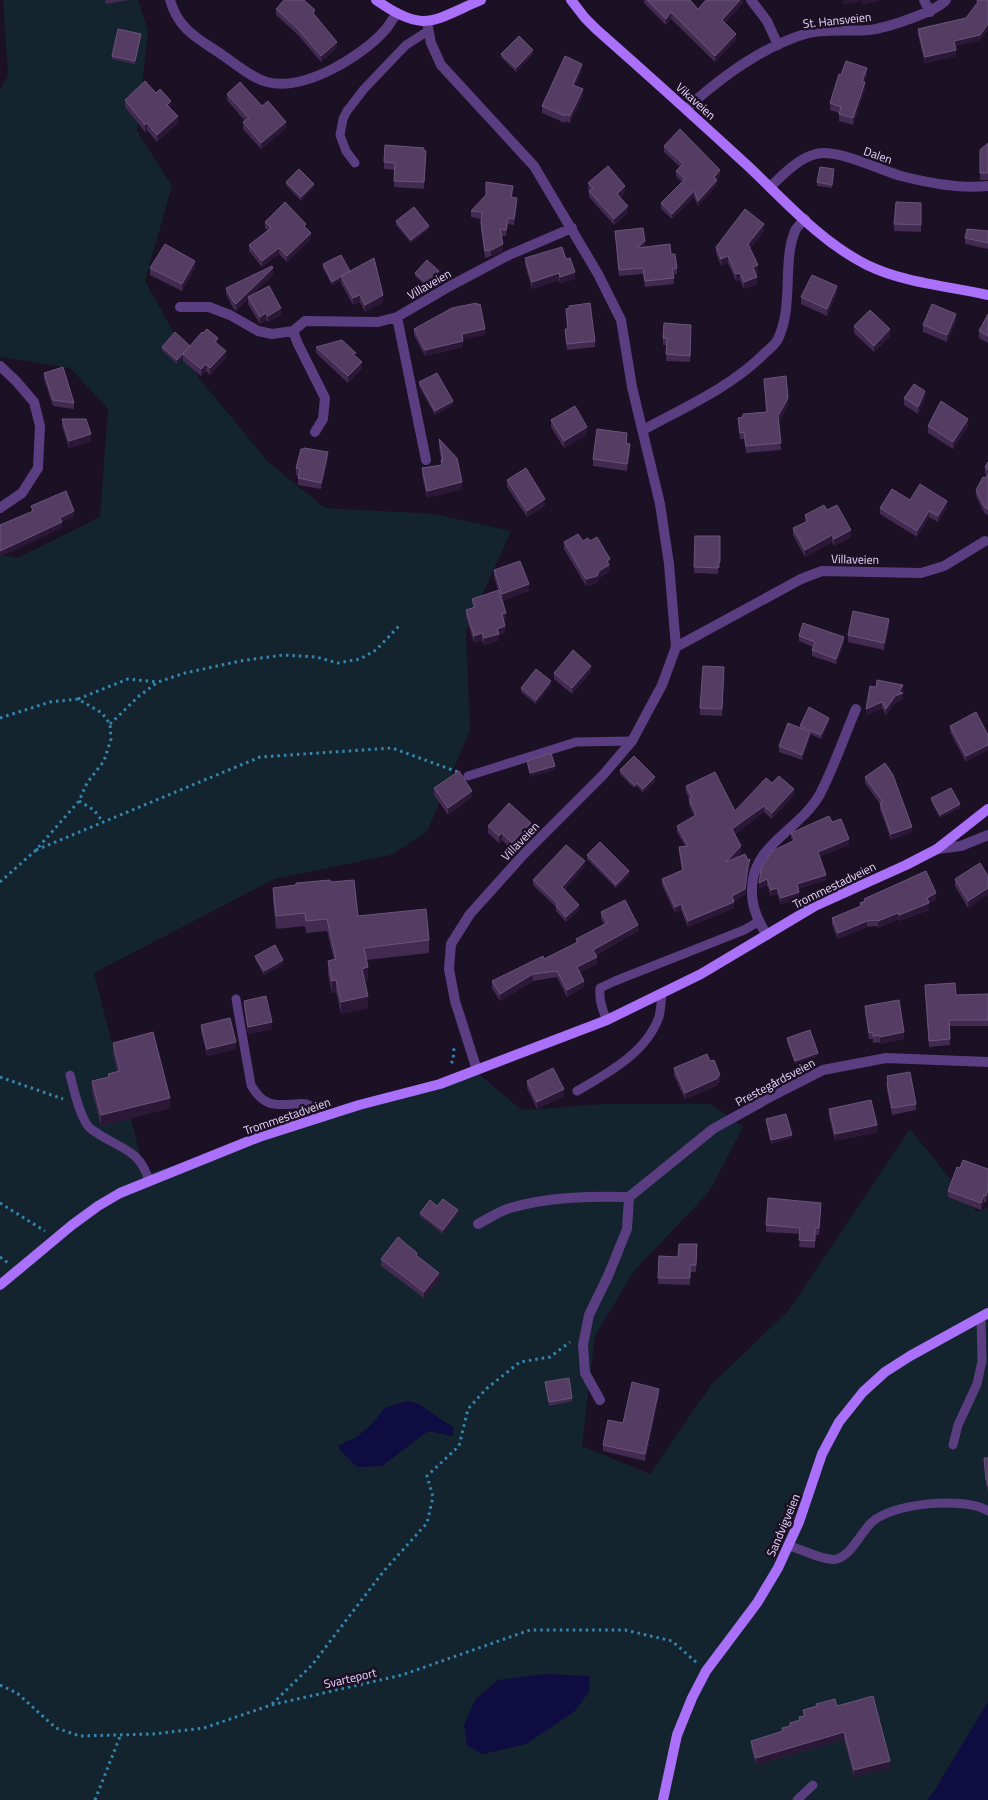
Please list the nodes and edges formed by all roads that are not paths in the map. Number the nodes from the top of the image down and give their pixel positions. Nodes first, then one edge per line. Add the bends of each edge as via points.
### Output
1 (170, 0) edge
2 (376, 0) edge
3 (481, 0) edge
4 (571, 0) edge
5 (751, 0) edge
6 (924, 0) edge
7 (946, 0) edge
8 (930, 12) junction
9 (396, 13) junction
10 (427, 27) junction
11 (778, 45) junction
12 (686, 109) junction
13 (355, 163) dead end
14 (770, 186) junction
15 (988, 186) edge
16 (805, 219) junction
17 (572, 228) junction
18 (988, 295) edge
19 (180, 307) dead end
20 (397, 317) junction
21 (293, 331) junction
22 (0, 366) edge
23 (643, 430) junction
24 (315, 432) dead end
25 (426, 460) dead end
26 (0, 508) edge
27 (985, 541) dead end
28 (676, 648) junction
29 (856, 709) dead end
30 (632, 741) junction
31 (468, 776) road end
32 (988, 809) edge
33 (988, 835) edge
34 (937, 849) junction
35 (758, 922) junction
36 (766, 935) junction
37 (662, 994) junction
38 (236, 999) dead end
39 (607, 1020) junction
40 (988, 1062) edge
41 (477, 1070) junction
42 (70, 1075) dead end
43 (577, 1091) dead end
44 (319, 1117) junction
45 (149, 1181) junction
46 (628, 1197) junction
47 (478, 1224) dead end
48 (0, 1285) edge
49 (984, 1315) edge
50 (600, 1400) dead end
51 (953, 1446) dead end
52 (988, 1511) edge
53 (789, 1546) junction
54 (813, 1785) dead end
55 (663, 1800) edge
56 (797, 1800) edge

1 - 9 street via 189,33 266,82 282,84 324,73 348,60 385,29
2 - 9 main road
3 - 10 main road via 437,19
4 - 12 main road, Vikaveien via 584,18
5 - 11 street
6 - 8 street
7 - 8 street, St. Hansveien
8 - 11 street, St. Hansveien via 871,30 806,33
9 - 10 main road
10 - 13 lane via 364,89 347,111 340,135
10 - 17 street, Villaveien via 441,65 534,166
11 - 12 street, St. Hansveien via 752,58
12 - 14 main road, Vikaveien
14 - 15 street, Dalen via 797,163 818,153 842,156 936,184 974,188
14 - 16 main road, Vikaveien
16 - 18 main road, Vikaveien via 834,244 868,265 910,279
16 - 23 street via 796,229 790,251 784,321 777,341 753,365 725,385
17 - 20 street, Villaveien via 508,255
17 - 23 street, Villaveien via 620,320
19 - 21 street, Villaveien via 209,307 258,331 272,334
20 - 21 street, Villaveien via 378,322 306,321
20 - 25 street
21 - 24 street via 324,398 324,419
22 - 26 street via 34,402 40,426 38,468 22,492
23 - 28 street, Villaveien via 660,504
27 - 28 street, Villaveien via 944,566 921,574 822,571 801,578
28 - 30 street, Villaveien via 662,685
29 - 35 street via 819,796 794,826 762,854 753,871 752,900
30 - 31 lane via 576,742
30 - 41 street, Villaveien via 470,914 451,944 449,969 455,1001
32 - 34 main road, Trommestadveien
33 - 34 street via 961,846
34 - 36 main road, Trommestadveien via 815,906
35 - 36 street
35 - 39 lane via 600,988 602,1011
36 - 37 main road, Trommestadveien
37 - 39 main road, Trommestadveien
37 - 43 lane via 658,1017 640,1047 618,1066
38 - 44 lane via 256,1094 273,1105 303,1103
39 - 41 main road, Trommestadveien
40 - 46 street, Prestegårdsveien via 886,1058 823,1070 713,1130
41 - 44 main road, Trommestadveien via 440,1084
42 - 45 lane via 76,1100 88,1127 131,1152 146,1169
44 - 45 main road, Trommestadveien
45 - 48 main road, Trommestadveien via 98,1206
46 - 47 street via 586,1196 508,1208
46 - 50 street via 627,1229 588,1314 583,1345 585,1372
49 - 51 lane via 982,1361 977,1384 958,1426
49 - 53 main road, Sandvigveien via 886,1372 850,1406 822,1454
52 - 53 lane via 965,1503 904,1509 871,1523 836,1559
53 - 55 main road, Sandvigveien via 757,1603 706,1671 692,1698 677,1735
54 - 56 lane

